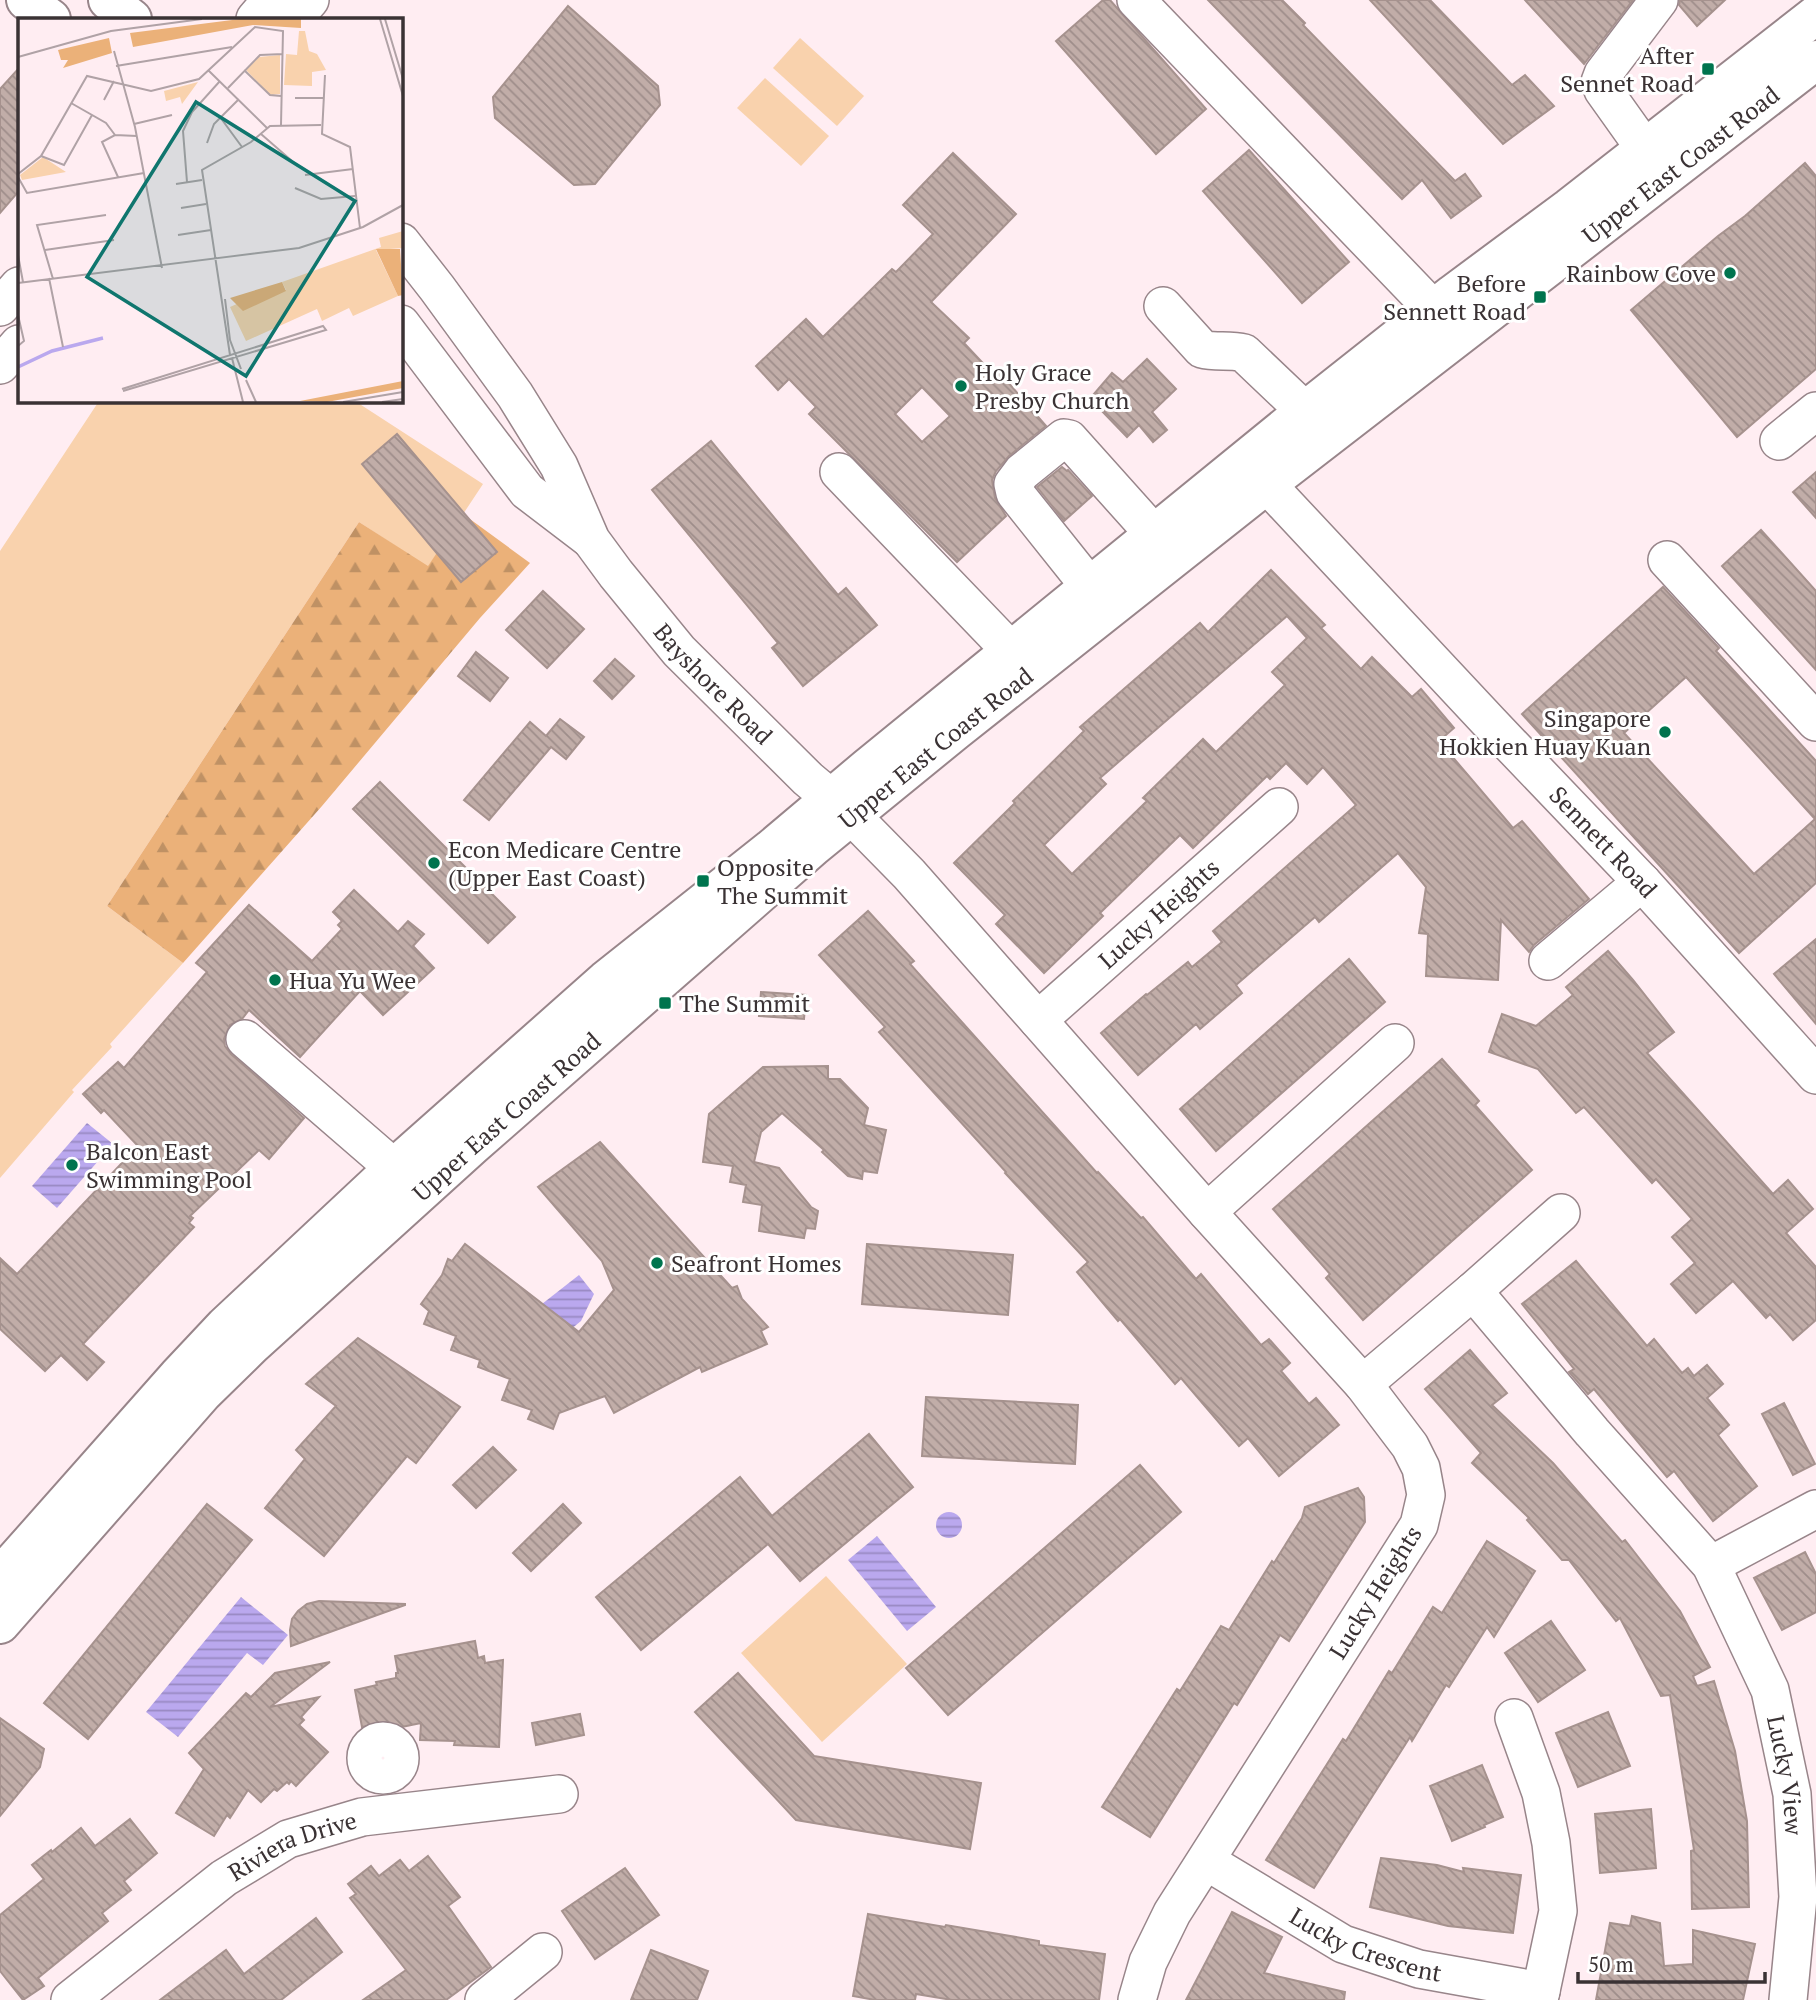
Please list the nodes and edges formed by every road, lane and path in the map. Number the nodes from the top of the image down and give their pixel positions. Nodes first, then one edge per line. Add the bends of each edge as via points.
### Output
1 (26, 0) edge
2 (107, 0) edge
3 (271, 0) edge
4 (310, 0) edge
5 (1136, 0) edge
6 (1657, 1) edge
7 (1816, 15) edge
8 (50, 18) edge
9 (131, 18) edge
10 (256, 18) edge
11 (294, 18) edge
12 (1816, 60) edge
13 (1645, 149) junction
14 (402, 243) edge
15 (18, 287) edge
16 (1163, 306) dead end
17 (0, 307) edge
18 (1434, 310) junction
19 (402, 325) edge
20 (18, 345) edge
21 (0, 365) edge
22 (1305, 411) junction
23 (1816, 411) edge
24 (1779, 441) dead end
25 (839, 472) dead end
26 (1256, 472) junction
27 (1154, 534) junction
28 (591, 540) junction
29 (1667, 560) dead end
30 (1090, 587) junction
31 (1011, 651) junction
32 (1816, 722) edge
33 (841, 806) junction
34 (1279, 807) dead end
35 (1642, 882) junction
36 (1548, 961) dead end
37 (1038, 1020) junction
38 (245, 1038) dead end
39 (1395, 1043) dead end
40 (1816, 1075) edge
41 (394, 1168) junction
42 (1207, 1212) junction
43 (1561, 1213) dead end
44 (1473, 1291) junction
45 (1363, 1384) junction
46 (1816, 1509) edge
47 (1711, 1565) junction
48 (0, 1577) edge
49 (0, 1624) edge
50 (1514, 1718) dead end
51 (559, 1794) dead end
52 (411, 1811) junction
53 (362, 1817) junction
54 (1206, 1861) junction
55 (542, 1952) dead end
56 (1540, 1996) edge
57 (70, 2000) edge
58 (484, 2000) edge
59 (1137, 2000) edge
60 (1788, 2000) edge

1 - 8 main road
2 - 9 main road
3 - 10 street
4 - 11 street
5 - 18 street
6 - 13 street via 1600,82
7 - 13 main road, Upper East Coast Road
12 - 26 main road, Upper East Coast Road
13 - 18 main road, Upper East Coast Road
14 - 28 street, Bayshore Road via 522,407 559,466
15 - 17 street
16 - 22 street via 1202,349 1244,353
18 - 22 main road, Upper East Coast Road
19 - 28 street, Bayshore Road via 527,491
20 - 21 street
22 - 26 main road, Upper East Coast Road
23 - 24 street
25 - 31 street
26 - 27 main road, Upper East Coast Road
26 - 33 main road, Upper East Coast Road
26 - 35 street, Sennett Road
27 - 30 main road, Upper East Coast Road
27 - 30 street via 1069,439 1064,438 1022,472 1013,484 1015,493
28 - 33 street, Bayshore Road via 688,661
29 - 32 street
30 - 31 main road, Upper East Coast Road
31 - 33 main road, Upper East Coast Road
33 - 37 street, Lucky Heights via 909,874
33 - 41 main road, Upper East Coast Road via 771,849 606,980
33 - 49 main road, Upper East Coast Road via 251,1346 203,1393
34 - 37 street, Lucky Heights
35 - 36 street
35 - 40 street, Sennett Road
37 - 42 street, Lucky Heights
38 - 41 street
39 - 42 street
41 - 48 main road, Upper East Coast Road via 225,1326
42 - 45 street, Lucky Heights
43 - 44 street
44 - 45 street
44 - 47 street, Lucky View
45 - 54 street, Lucky Heights via 1421,1468 1426,1495 1419,1525
46 - 47 street
47 - 60 street, Lucky View via 1770,1690 1793,1794 1798,1897
50 - 56 street, Lucky Crescent via 1541,1793 1558,1911
51 - 52 street, Riviera Drive
52 - 53 street, Riviera Drive
52 - 53 street via 384,1770
53 - 57 street, Riviera Drive via 288,1839 224,1878
54 - 56 street, Lucky Crescent via 1343,1944 1419,1969
54 - 59 street, Lucky Heights via 1159,1938
55 - 58 street

